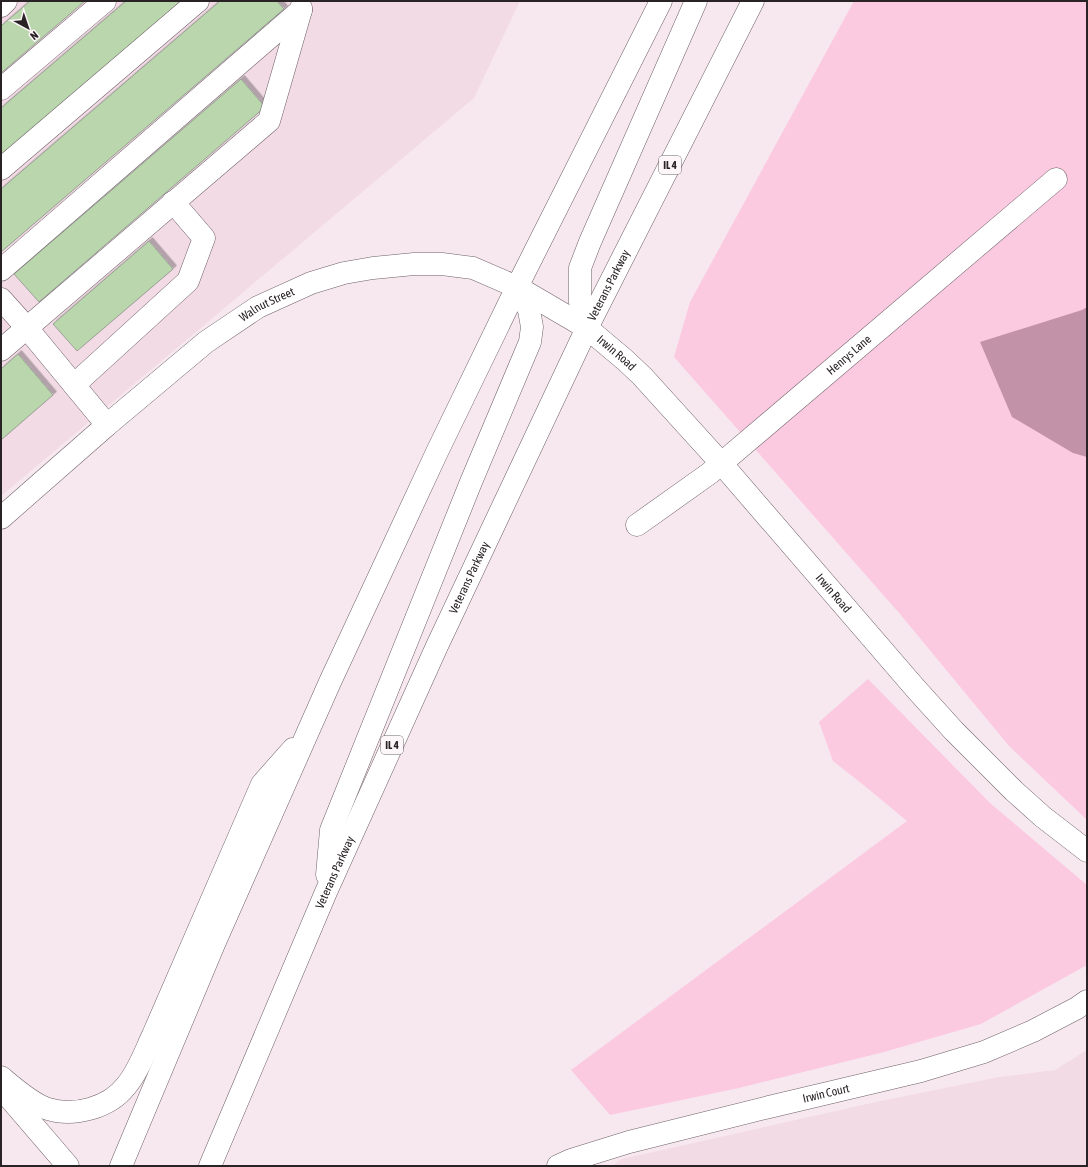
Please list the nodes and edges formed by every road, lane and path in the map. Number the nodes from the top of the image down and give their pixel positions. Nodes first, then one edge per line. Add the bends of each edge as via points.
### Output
1 (6, 1) edge
2 (104, 1) edge
3 (198, 1) edge
4 (661, 1) edge
5 (696, 1) edge
6 (753, 1) edge
7 (302, 5) edge
8 (1, 6) edge
9 (1, 89) edge
10 (1, 169) edge
11 (1056, 179) dead end
12 (173, 202) junction
13 (1, 270) edge
14 (516, 287) junction
15 (1, 299) edge
16 (27, 328) junction
17 (587, 328) junction
18 (1, 350) edge
19 (74, 385) junction
20 (107, 425) junction
21 (721, 463) junction
22 (1, 518) edge
23 (637, 525) dead end
24 (307, 733) junction
25 (1087, 851) edge
26 (326, 892) junction
27 (1087, 1001) edge
28 (1, 1077) edge
29 (1, 1088) edge
30 (225, 1131) junction
31 (68, 1166) edge
32 (121, 1166) edge
33 (210, 1166) edge
34 (216, 1166) edge
35 (558, 1166) edge

1 - 8 main road
2 - 9 main road
3 - 10 main road
4 - 14 main road
5 - 17 main road via 580,268 580,302
6 - 17 main road, Veterans Parkway / IL 4
7 - 12 main road via 269,121
7 - 13 main road
11 - 21 main road, Henrys Lane
12 - 16 main road
12 - 19 main road via 204,238 188,281
14 - 17 main road, Walnut Street
14 - 20 main road, Walnut Street via 473,268 442,264 373,268 344,272 311,282 258,307 206,342
14 - 24 main road
14 - 26 main road via 529,310 532,327 530,342 331,830
15 - 16 main road
16 - 18 main road
16 - 19 main road
17 - 21 main road, Irwin Road via 642,376
17 - 26 main road, Veterans Parkway / IL 4 via 437,646
19 - 20 main road
20 - 22 main road, Walnut Street
21 - 23 main road, Henrys Lane
21 - 25 main road, Irwin Road via 954,731 1043,817
24 - 28 main road via 262,784 153,1035 126,1087 111,1100 93,1108 72,1112 48,1109 34,1102
24 - 32 main road via 214,944
26 - 30 main road, Veterans Parkway / IL 4
27 - 35 main road, Irwin Court via 1033,1031 977,1054 921,1071 629,1142
29 - 31 main road
30 - 33 main road, Veterans Parkway / IL 4
30 - 34 main road

